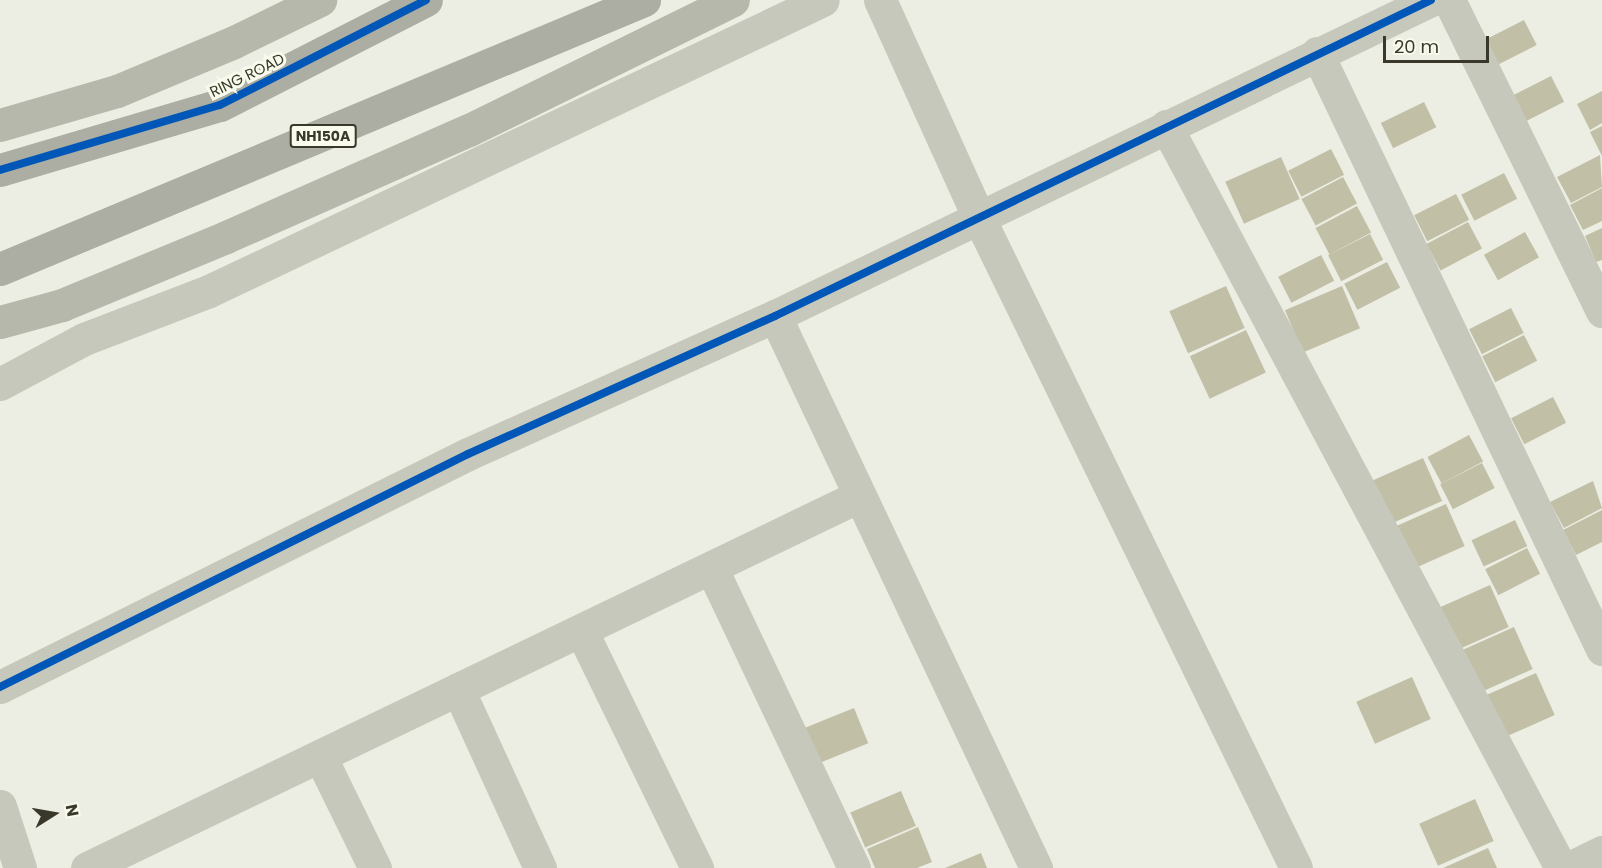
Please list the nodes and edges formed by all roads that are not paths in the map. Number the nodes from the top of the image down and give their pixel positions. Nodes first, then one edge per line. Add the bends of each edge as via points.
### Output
1 (320, 0) edge
2 (426, 0) edge
3 (644, 0) edge
4 (734, 0) edge
5 (823, 0) edge
6 (880, 0) edge
7 (1431, 0) edge
8 (1449, 0) edge
9 (1317, 53) junction
10 (0, 125) edge
11 (1166, 126) junction
12 (0, 170) edge
13 (979, 218) junction
14 (0, 269) edge
15 (1602, 311) edge
16 (775, 316) junction
17 (0, 322) edge
18 (0, 384) edge
19 (857, 497) junction
20 (712, 569) junction
21 (582, 632) junction
22 (1602, 649) edge
23 (0, 687) edge
24 (458, 689) junction
25 (321, 758) junction
26 (0, 806) edge
27 (1602, 852) edge
28 (20, 868) edge
29 (87, 868) edge
30 (375, 868) edge
31 (540, 868) edge
32 (697, 868) edge
33 (854, 868) edge
34 (1036, 868) edge
35 (1296, 868) edge
36 (1561, 868) edge
37 (1569, 868) edge

1 - 10 street via 234,42 117,90
2 - 12 highway, RING ROAD via 220,105
3 - 14 highway, NH150A
4 - 17 street via 469,130 226,237 62,305
5 - 18 street via 209,291 84,339
6 - 13 street
7 - 9 street
8 - 15 street
9 - 11 street
9 - 22 street
11 - 13 street
11 - 36 street
13 - 16 street
13 - 35 street
16 - 19 street
16 - 23 street via 468,454
19 - 20 street
19 - 34 street
20 - 21 street
20 - 33 street
21 - 24 street
21 - 32 street
24 - 25 street
24 - 31 street
25 - 29 street
25 - 30 street
26 - 28 street
27 - 37 street

